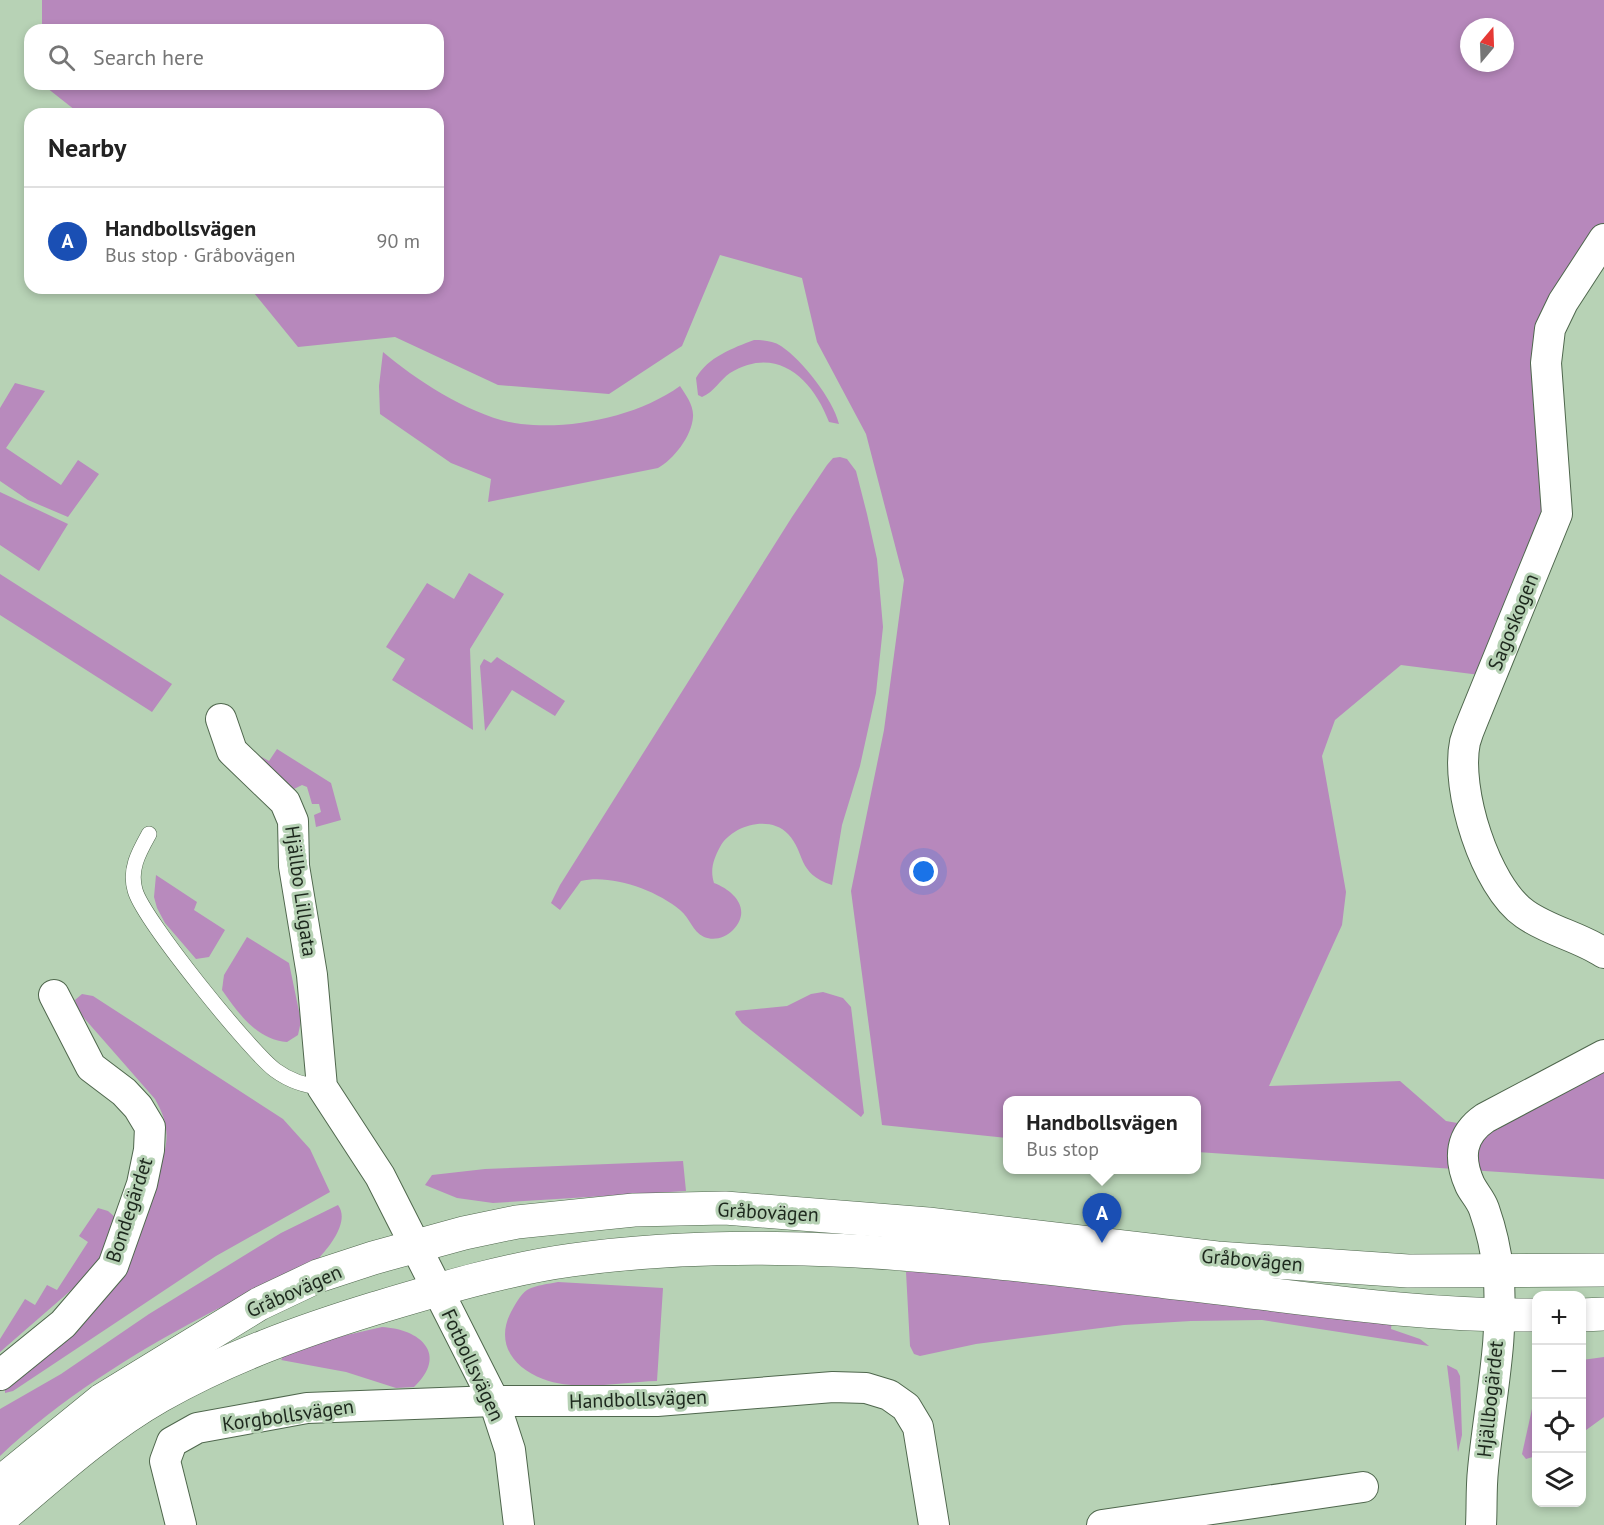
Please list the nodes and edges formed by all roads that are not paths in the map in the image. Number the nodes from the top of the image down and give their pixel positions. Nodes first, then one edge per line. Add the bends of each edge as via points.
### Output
1 (1604, 239) edge
2 (221, 719) dead end
3 (149, 834) dead end
4 (1604, 953) edge
5 (54, 995) dead end
6 (1604, 1055) edge
7 (322, 1087) junction
8 (416, 1247) junction
9 (1604, 1270) edge
10 (1498, 1272) junction
11 (438, 1290) junction
12 (1604, 1314) edge
13 (1586, 1315) edge
14 (1498, 1316) junction
15 (1532, 1316) edge
16 (0, 1375) edge
17 (494, 1401) junction
18 (0, 1483) edge
19 (1363, 1487) dead end
20 (0, 1519) edge
21 (181, 1525) edge
22 (519, 1525) edge
23 (934, 1525) edge
24 (1102, 1525) edge
25 (1481, 1525) edge

1 - 4 street, Sagoskogen via 1550,329 1546,363 1557,514 1473,720 1465,743 1463,773 1483,858 1510,901 1525,915
2 - 7 street, Hjällbo Lillgata via 232,750 285,802 293,820 294,866 312,975
3 - 7 lane via 136,858 133,875 135,892 159,933 275,1070 303,1086
5 - 16 street, Bondegärdet via 91,1067 124,1092 150,1126 149,1150 142,1184 113,1266 63,1324
6 - 10 street via 1471,1127 1462,1161 1491,1229
7 - 8 street, Hjällbo Lillgata via 380,1176
8 - 10 main road, Gråbovägen via 529,1221 633,1210 725,1208 928,1224 1217,1258 1408,1271
8 - 11 street, Fotbollsvägen
8 - 18 main road, Gråbovägen via 318,1276 258,1304 102,1400
9 - 10 main road, Gråbovägen
10 - 14 street, Hjällbogärdet
11 - 14 main road, Gråbovägen via 568,1260 662,1250 812,1248 907,1252 1430,1313
11 - 17 street, Fotbollsvägen
11 - 20 main road, Gråbovägen via 313,1328 227,1360 156,1398 74,1457
12 - 13 main road
14 - 15 main road, Gråbovägen
14 - 25 street, Hjällbogärdet
17 - 21 street, Korgbollsvägen via 307,1408 197,1428 172,1442 165,1461
17 - 22 street, Fotbollsvägen via 510,1450
17 - 23 street, Handbollsvägen via 657,1401 833,1387 866,1388 889,1395 906,1407 918,1427
19 - 24 street

